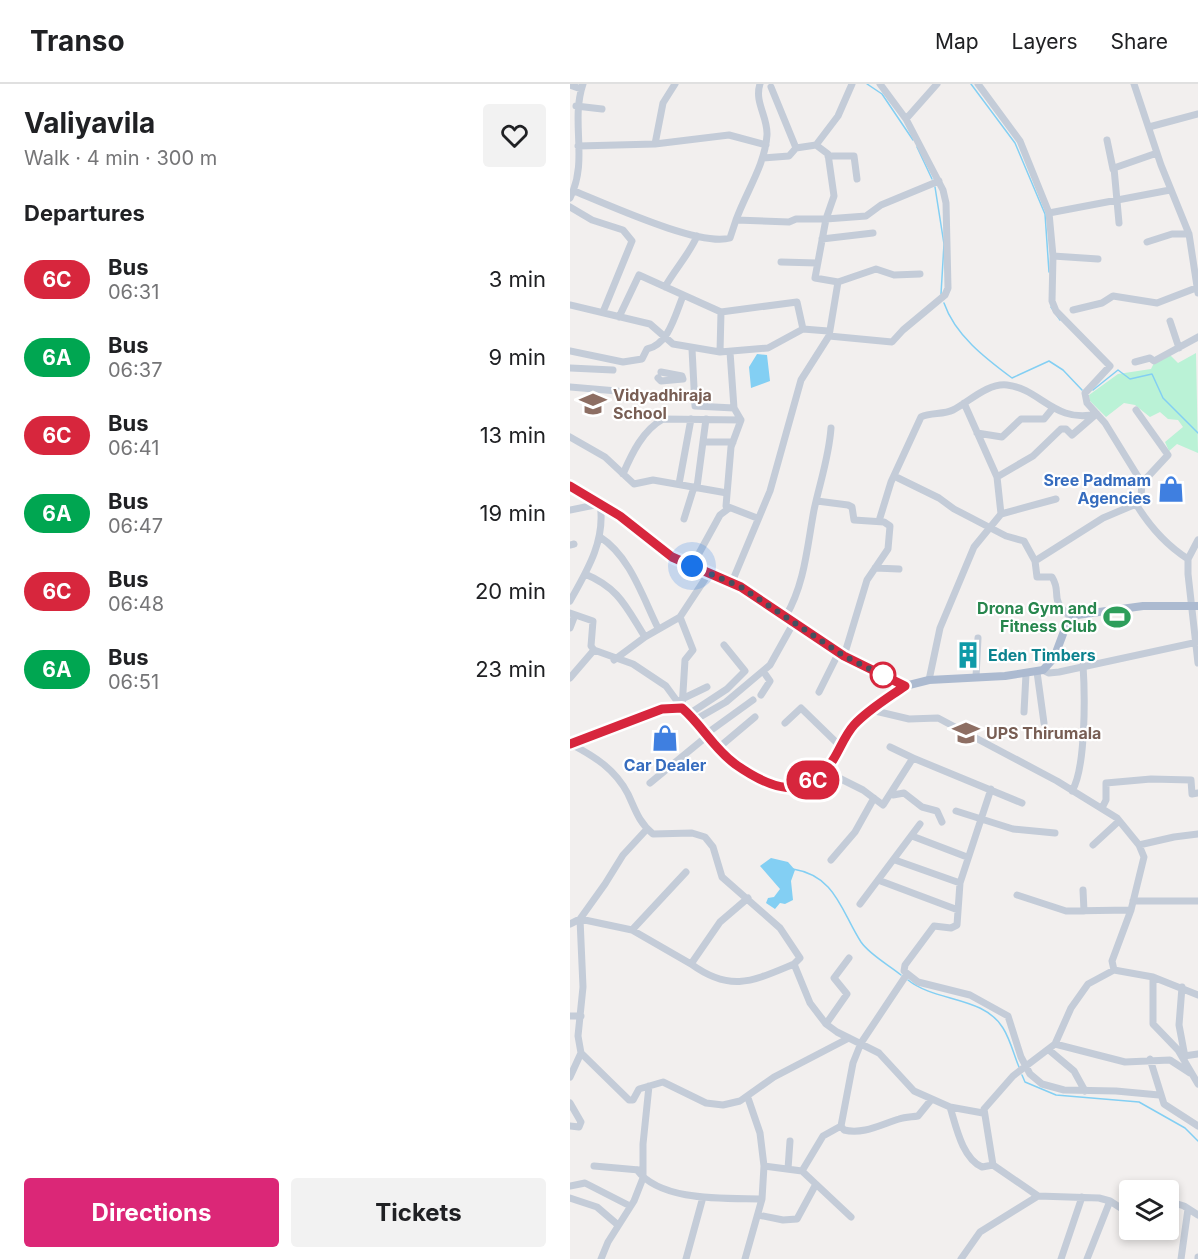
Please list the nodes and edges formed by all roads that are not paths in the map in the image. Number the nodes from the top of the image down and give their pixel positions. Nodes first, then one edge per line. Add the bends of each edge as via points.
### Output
1 (675, 84) edge
2 (760, 84) edge
3 (852, 84) edge
4 (880, 84) edge
5 (937, 84) edge
6 (978, 84) edge
7 (570, 85) edge
8 (1137, 85) edge
9 (582, 87) edge
10 (771, 87) dead end
11 (576, 106) junction
12 (602, 110) dead end
13 (1198, 114) edge
14 (906, 119) junction
15 (1149, 127) junction
16 (573, 131) edge
17 (1107, 140) dead end
18 (655, 144) junction
19 (766, 145) junction
20 (816, 145) junction
21 (578, 146) junction
22 (796, 148) junction
23 (1157, 153) junction
24 (828, 156) junction
25 (763, 158) junction
26 (1113, 169) junction
27 (857, 179) dead end
28 (939, 181) junction
29 (1170, 190) junction
30 (572, 194) edge
31 (1117, 201) junction
32 (570, 207) edge
33 (1048, 213) junction
34 (826, 219) junction
35 (736, 220) junction
36 (1119, 223) dead end
37 (873, 233) dead end
38 (1190, 234) junction
39 (697, 236) junction
40 (822, 239) junction
41 (1147, 242) dead end
42 (1053, 256) junction
43 (1098, 259) dead end
44 (781, 262) dead end
45 (817, 262) junction
46 (920, 274) dead end
47 (838, 282) junction
48 (665, 287) junction
49 (1197, 290) edge
50 (683, 297) junction
51 (570, 305) edge
52 (1073, 310) dead end
53 (603, 312) junction
54 (722, 312) junction
55 (619, 317) junction
56 (1170, 321) dead end
57 (803, 329) junction
58 (829, 333) junction
59 (665, 337) junction
60 (1198, 337) edge
61 (1179, 348) junction
62 (692, 349) junction
63 (570, 351) edge
64 (720, 352) junction
65 (730, 352) junction
66 (1135, 362) dead end
67 (570, 368) edge
68 (613, 370) dead end
69 (570, 387) edge
70 (617, 391) dead end
71 (964, 403) junction
72 (734, 408) junction
73 (1053, 408) junction
74 (1136, 410) dead end
75 (1096, 414) junction
76 (691, 419) junction
77 (706, 419) junction
78 (741, 420) junction
79 (831, 428) dead end
80 (977, 433) junction
81 (570, 437) edge
82 (703, 442) junction
83 (733, 442) junction
84 (623, 474) junction
85 (894, 476) junction
86 (997, 477) junction
87 (1142, 483) junction
88 (679, 484) junction
89 (570, 486) edge
90 (695, 487) junction
91 (727, 493) junction
92 (1056, 499) dead end
93 (817, 501) junction
94 (600, 504) junction
95 (1136, 504) junction
96 (728, 508) junction
97 (570, 510) edge
98 (1001, 514) junction
99 (757, 518) junction
100 (684, 519) dead end
101 (879, 521) junction
102 (988, 527) junction
103 (600, 537) junction
104 (1198, 540) edge
105 (1188, 559) junction
106 (1035, 561) junction
107 (692, 566) junction
108 (875, 568) junction
109 (899, 569) dead end
110 (585, 573) junction
111 (709, 573) junction
112 (732, 582) junction
113 (570, 602) edge
114 (1194, 606) edge
115 (573, 614) edge
116 (680, 616) junction
117 (786, 616) junction
118 (1072, 618) junction
119 (794, 622) junction
120 (570, 628) edge
121 (658, 628) junction
122 (645, 637) junction
123 (978, 638) dead end
124 (1197, 643) edge
125 (724, 645) dead end
126 (594, 650) junction
127 (842, 654) junction
128 (614, 660) junction
129 (1198, 663) edge
130 (1083, 666) junction
131 (763, 671) junction
132 (1040, 671) junction
133 (1026, 674) junction
134 (976, 677) junction
135 (570, 678) edge
136 (929, 680) junction
137 (905, 686) junction
138 (708, 687) dead end
139 (819, 692) dead end
140 (761, 695) dead end
141 (753, 700) dead end
142 (687, 710) junction
143 (871, 710) junction
144 (1024, 712) dead end
145 (755, 717) dead end
146 (785, 723) dead end
147 (1044, 723) dead end
148 (706, 735) junction
149 (570, 744) edge
150 (840, 746) junction
151 (890, 747) dead end
152 (717, 749) junction
153 (913, 758) junction
154 (825, 771) junction
155 (813, 781) junction
156 (650, 783) dead end
157 (991, 789) junction
158 (1072, 791) junction
159 (891, 793) junction
160 (1198, 793) edge
161 (825, 797) dead end
162 (874, 798) junction
163 (1022, 803) dead end
164 (1102, 808) junction
165 (956, 811) dead end
166 (980, 819) junction
167 (1119, 821) junction
168 (942, 822) dead end
169 (920, 824) dead end
170 (646, 829) junction
171 (1055, 833) dead end
172 (1198, 834) edge
173 (912, 836) junction
174 (1093, 845) dead end
175 (1138, 845) junction
176 (967, 857) junction
177 (831, 860) dead end
178 (895, 860) junction
179 (686, 872) dead end
180 (878, 880) junction
181 (960, 883) junction
182 (1083, 890) dead end
183 (1017, 895) dead end
184 (748, 898) junction
185 (1133, 901) junction
186 (1198, 901) edge
187 (860, 904) dead end
188 (958, 910) junction
189 (1131, 910) junction
190 (1084, 911) junction
191 (580, 919) junction
192 (570, 924) edge
193 (632, 930) junction
194 (849, 958) dead end
195 (691, 964) junction
196 (794, 964) junction
197 (1114, 970) junction
198 (907, 974) junction
199 (1153, 977) junction
200 (1182, 987) junction
201 (1198, 994) edge
202 (570, 1016) edge
203 (581, 1016) junction
204 (826, 1023) junction
205 (849, 1038) junction
206 (861, 1043) junction
207 (1055, 1044) junction
208 (1049, 1050) junction
209 (581, 1053) junction
210 (1198, 1054) edge
211 (1185, 1056) junction
212 (1150, 1059) junction
213 (1027, 1067) junction
214 (1190, 1073) junction
215 (570, 1077) edge
216 (1198, 1084) edge
217 (649, 1086) junction
218 (1086, 1091) junction
219 (1159, 1095) junction
220 (747, 1098) junction
221 (931, 1100) junction
222 (570, 1103) edge
223 (950, 1107) junction
224 (983, 1113) junction
225 (570, 1126) edge
226 (841, 1126) junction
227 (1198, 1126) edge
228 (790, 1141) dead end
229 (993, 1165) junction
230 (594, 1166) dead end
231 (764, 1166) junction
232 (788, 1169) junction
233 (802, 1171) junction
234 (641, 1173) junction
235 (816, 1184) junction
236 (570, 1186) edge
237 (1038, 1196) junction
238 (703, 1197) junction
239 (1082, 1197) junction
240 (762, 1199) junction
241 (571, 1201) edge
242 (1110, 1201) junction
243 (1179, 1205) edge
244 (630, 1206) junction
245 (1119, 1207) edge
246 (1188, 1209) junction
247 (758, 1215) junction
248 (1198, 1215) edge
249 (851, 1217) dead end
250 (618, 1225) junction
251 (601, 1259) edge
252 (686, 1259) edge
253 (745, 1259) edge
254 (961, 1259) edge
255 (1061, 1259) edge
256 (1088, 1259) edge
257 (1181, 1259) edge

1 - 18 street via 663,104
2 - 19 street via 757,93 767,132
3 - 20 street via 838,116
4 - 14 street
5 - 14 street
6 - 33 street via 1020,141
7 - 9 street
8 - 15 street
9 - 11 street
10 - 22 street
11 - 12 street
11 - 16 street
13 - 15 street
14 - 28 street
15 - 23 street
16 - 21 street
17 - 26 street
18 - 19 street via 729,135
18 - 21 street
19 - 25 street
20 - 22 street
20 - 24 street
21 - 30 street via 580,162
22 - 25 street via 789,156
23 - 26 street
23 - 29 street
24 - 27 street via 854,156
24 - 34 street via 834,196
25 - 35 street
26 - 31 street
28 - 34 street via 881,205 866,216
28 - 58 street via 946,203 945,295 892,342
29 - 31 street
29 - 38 street
30 - 39 street
31 - 33 street
31 - 36 street
32 - 53 street via 592,220 623,230 632,241
33 - 42 street
34 - 35 street
34 - 40 street
35 - 39 street via 730,238
37 - 40 street
38 - 41 street via 1172,234
38 - 49 street
39 - 48 street
40 - 45 street
42 - 43 street
42 - 75 street via 1052,301 1056,311 1110,366 1085,393
44 - 45 street
45 - 47 street via 815,278
46 - 47 street via 894,275 876,269
47 - 58 street
48 - 50 street
48 - 55 street via 637,276
49 - 52 street via 1157,303 1113,296
50 - 54 street
50 - 59 street
51 - 53 street
53 - 55 street
54 - 57 street via 797,302
54 - 64 street
55 - 59 street via 650,324
56 - 61 street
57 - 58 street
57 - 65 street via 768,348
58 - 99 street via 801,380 780,459
59 - 62 street via 673,344
59 - 63 street via 657,347 647,349 643,359 633,362
60 - 61 street
61 - 66 street via 1154,361 1150,358
62 - 64 street
62 - 72 street via 695,406
64 - 65 street
65 - 72 street
67 - 68 street
69 - 70 street
71 - 73 street via 989,388 1007,385
71 - 80 street
71 - 85 street via 948,412 921,417
72 - 78 street
73 - 75 street via 1085,417
73 - 80 street via 1044,419 1022,419 1002,437
74 - 87 street via 1168,455
75 - 86 street via 1072,435 1061,429 1033,456
75 - 87 street
76 - 77 street
76 - 84 street via 663,419 654,426 635,447
76 - 88 street
77 - 78 street
77 - 82 street
78 - 83 street
79 - 93 street
80 - 86 street
81 - 84 street via 605,457
82 - 83 street
82 - 90 street
83 - 91 street
84 - 88 street via 634,484 647,480
85 - 101 street
85 - 102 street
86 - 98 street
87 - 95 street
88 - 90 street
89 - 94 street
90 - 91 street
90 - 100 street
91 - 96 street
92 - 98 street
93 - 101 street via 850,505 854,520
93 - 117 street via 798,595
94 - 97 street
94 - 103 street
94 - 107 street via 666,553
95 - 105 street via 1165,543
95 - 106 street via 1103,518
96 - 99 street
96 - 107 street via 720,515
98 - 102 street
99 - 112 street
101 - 108 street via 890,526 888,549
102 - 106 street via 1024,542
102 - 136 street via 967,560 940,628
103 - 110 street
103 - 121 street via 626,564
104 - 105 street
105 - 114 street
106 - 118 street via 1037,577 1052,577 1056,583 1055,599
107 - 111 street
108 - 109 street
108 - 127 street via 867,580
110 - 113 street
110 - 122 street via 617,592
111 - 112 street
111 - 116 street
112 - 117 street
114 - 118 main road via 1143,606
114 - 124 street
115 - 120 street
115 - 126 street via 592,621
116 - 121 street
116 - 142 street via 693,650 685,660
117 - 119 street
118 - 132 main road via 1054,658
119 - 127 street
119 - 131 street via 780,651
121 - 122 street
122 - 128 street
123 - 134 street
124 - 129 street
124 - 130 street
125 - 142 street via 745,671 727,689
126 - 128 street
126 - 135 street
127 - 137 street
127 - 139 street
128 - 142 street via 633,664 666,686
130 - 132 street via 1059,672
130 - 158 street via 1080,771
131 - 140 street via 770,681
131 - 142 street via 726,702
132 - 133 main road
132 - 147 street
133 - 134 main road
133 - 144 street
134 - 136 main road
136 - 137 main road
137 - 143 main road
138 - 142 street
141 - 148 street
142 - 148 main road
142 - 149 main road via 662,709
143 - 150 main road via 853,726
143 - 158 street via 909,719 938,718
145 - 152 street
146 - 150 street via 801,708
148 - 152 main road
148 - 156 street
149 - 170 street via 600,759 620,781
150 - 154 main road
151 - 153 street
152 - 155 main road via 735,764 780,788 794,789
153 - 157 street
153 - 159 street
154 - 155 main road
154 - 162 street
155 - 161 street
157 - 163 street
157 - 166 street
158 - 164 street
159 - 162 street via 883,805
159 - 168 street via 904,793 922,807 938,811
160 - 164 street via 1192,794 1191,780 1106,783
162 - 177 street via 855,832
164 - 167 street
165 - 166 street
166 - 171 street via 1013,829
166 - 176 street
167 - 174 street
167 - 175 street
169 - 173 street
170 - 184 street via 653,834 692,832 705,837 713,847 722,877
170 - 191 street via 622,855
172 - 175 street
173 - 176 street
173 - 178 street
175 - 185 street via 1144,852
176 - 181 street
178 - 180 street
178 - 181 street
179 - 193 street
180 - 187 street
180 - 188 street
181 - 188 street
182 - 190 street
183 - 190 street via 1066,911
184 - 195 street via 720,922
184 - 196 street via 780,928 800,958
185 - 186 street
185 - 189 street
188 - 198 street via 956,926 934,926 905,965
189 - 190 street
189 - 197 street via 1112,961
191 - 192 street
191 - 193 street
191 - 203 street
193 - 195 street
194 - 204 street via 834,978 847,994
195 - 196 street via 706,975 728,982 750,982
196 - 204 street via 817,1014
197 - 199 street
197 - 207 street via 1088,984 1071,1008
198 - 206 street
198 - 213 street via 924,985 970,995 1008,1016
199 - 200 street
199 - 214 street via 1153,1024 1178,1050
200 - 201 street
200 - 211 street via 1179,1025
202 - 203 street
203 - 209 street
204 - 205 street
205 - 206 street
205 - 220 street via 774,1077
206 - 221 street via 879,1053 914,1091
206 - 226 street
207 - 208 street
207 - 212 street via 1125,1062
208 - 213 street
208 - 218 street via 1071,1068
209 - 215 street
209 - 217 street via 629,1100 639,1089
210 - 211 street
211 - 214 street
212 - 214 street via 1170,1060
212 - 219 street
213 - 218 street via 1042,1084
213 - 224 street via 1013,1076
214 - 216 street
217 - 220 street via 659,1082 671,1084 715,1105
217 - 234 street
218 - 219 street
219 - 227 street via 1172,1111
220 - 231 street via 760,1133
221 - 223 street
221 - 226 street via 918,1116 901,1118 889,1125 852,1131
222 - 225 street via 581,1122 579,1127
223 - 224 street
223 - 229 street via 968,1155 978,1166
224 - 229 street
226 - 233 street via 823,1136
228 - 232 street
229 - 237 street
230 - 234 street
231 - 232 street
231 - 240 street
232 - 233 street
233 - 235 street
234 - 238 street via 683,1195
234 - 244 street
235 - 247 street via 797,1219
235 - 249 street
236 - 244 street via 585,1183
237 - 239 street
237 - 254 street via 980,1232
238 - 240 street
238 - 252 street
239 - 242 street
239 - 255 street
240 - 247 street
241 - 250 street via 597,1207
242 - 245 street
242 - 256 street
243 - 246 street
244 - 250 street
246 - 248 street
246 - 257 street
247 - 253 street
250 - 251 street

